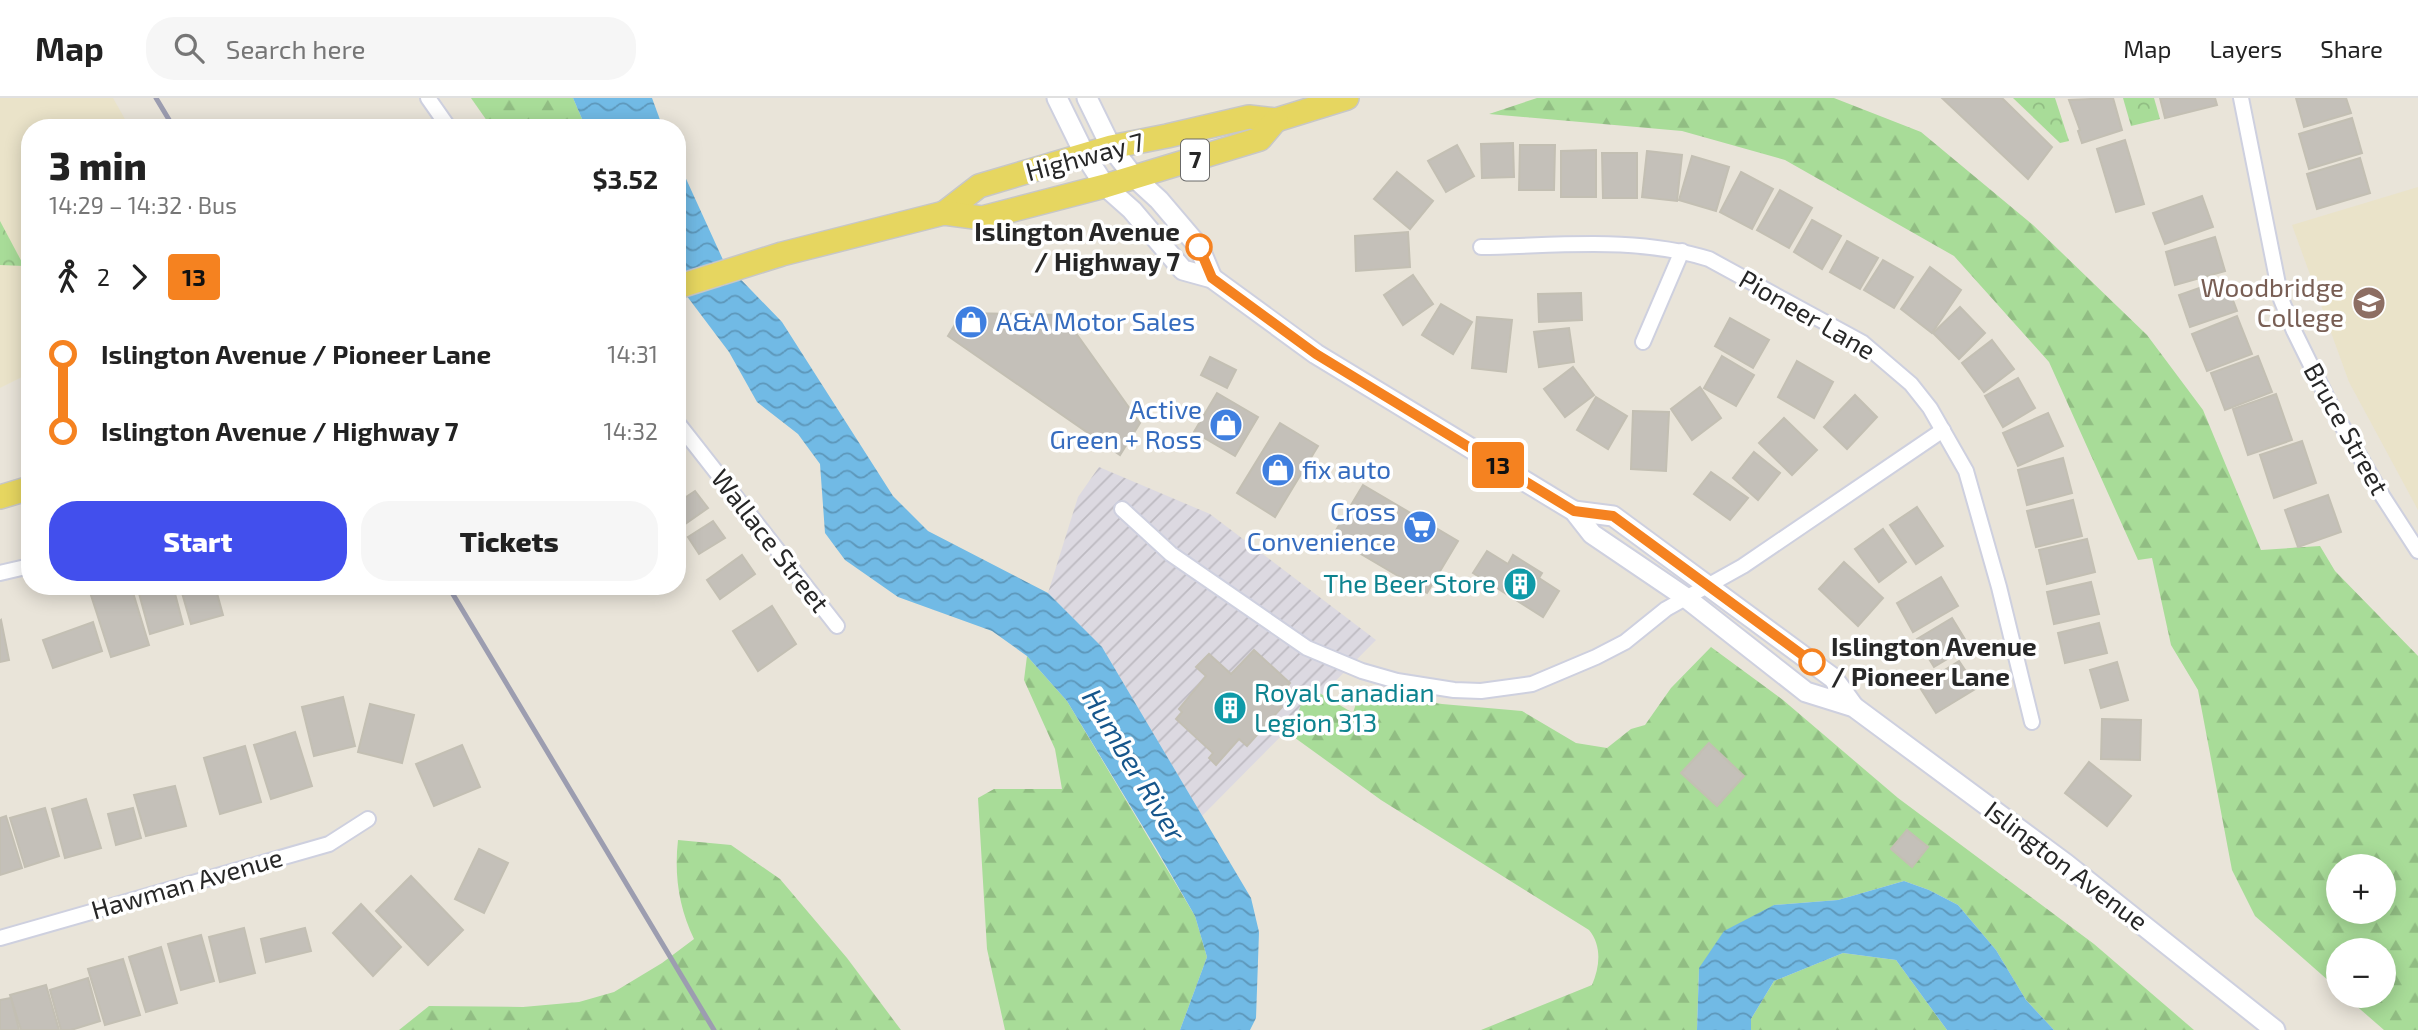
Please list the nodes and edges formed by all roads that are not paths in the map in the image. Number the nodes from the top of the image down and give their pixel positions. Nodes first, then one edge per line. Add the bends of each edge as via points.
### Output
1 (428, 98) edge
2 (1057, 98) edge
3 (1087, 98) edge
4 (1348, 98) edge
5 (2241, 98) edge
6 (443, 119) edge
7 (1276, 120) junction
8 (1111, 146) junction
9 (1085, 155) junction
10 (1134, 177) junction
11 (1105, 186) junction
12 (944, 213) junction
13 (1481, 247) dead end
14 (1682, 251) junction
15 (1212, 278) junction
16 (686, 284) edge
17 (1643, 342) dead end
18 (1943, 430) junction
19 (686, 433) edge
20 (21, 491) edge
21 (0, 497) edge
22 (1122, 509) dead end
23 (1574, 511) junction
24 (2418, 551) edge
25 (21, 568) edge
26 (0, 573) edge
27 (1707, 586) junction
28 (1685, 597) junction
29 (837, 626) dead end
30 (1854, 707) junction
31 (2032, 722) dead end
32 (368, 819) dead end
33 (0, 938) edge
34 (2275, 1030) edge

1 - 6 street
2 - 9 main road, Islington Avenue
3 - 8 main road
4 - 7 main road, Highway 7 / 7
5 - 24 street, Bruce Street via 2286,309 2333,410
7 - 8 main road, Highway 7 / 7 via 1249,117
7 - 10 main road, Highway 7 / 7 via 1260,139
8 - 9 main road, Highway 7 / 7
8 - 10 main road
9 - 11 main road, Islington Avenue
9 - 12 main road, Highway 7 / 7 via 979,186
10 - 11 main road, Highway 7 / 7
10 - 15 main road via 1199,247
11 - 12 main road, Highway 7 / 7 via 982,218
11 - 15 main road, Islington Avenue via 1183,271
12 - 16 main road, Highway 7 / 7 via 782,254
13 - 14 street, Pioneer Lane via 1640,244
14 - 17 street
14 - 18 street, Pioneer Lane via 1709,259 1863,343 1911,384
15 - 23 main road, Islington Avenue via 1316,354
18 - 27 street
18 - 31 street, Pioneer Lane via 1966,471
19 - 29 street, Wallace Street
20 - 21 main road
22 - 28 street via 1171,554 1307,648 1362,671 1412,684 1481,691 1532,684 1625,642
23 - 27 main road, Islington Avenue via 1613,516
23 - 28 main road, Islington Avenue via 1592,534
25 - 26 street
27 - 28 street
27 - 30 main road, Islington Avenue via 1833,677
28 - 30 main road, Islington Avenue via 1806,692
30 - 34 main road, Islington Avenue via 2066,864
32 - 33 street, Hawman Avenue via 329,844

